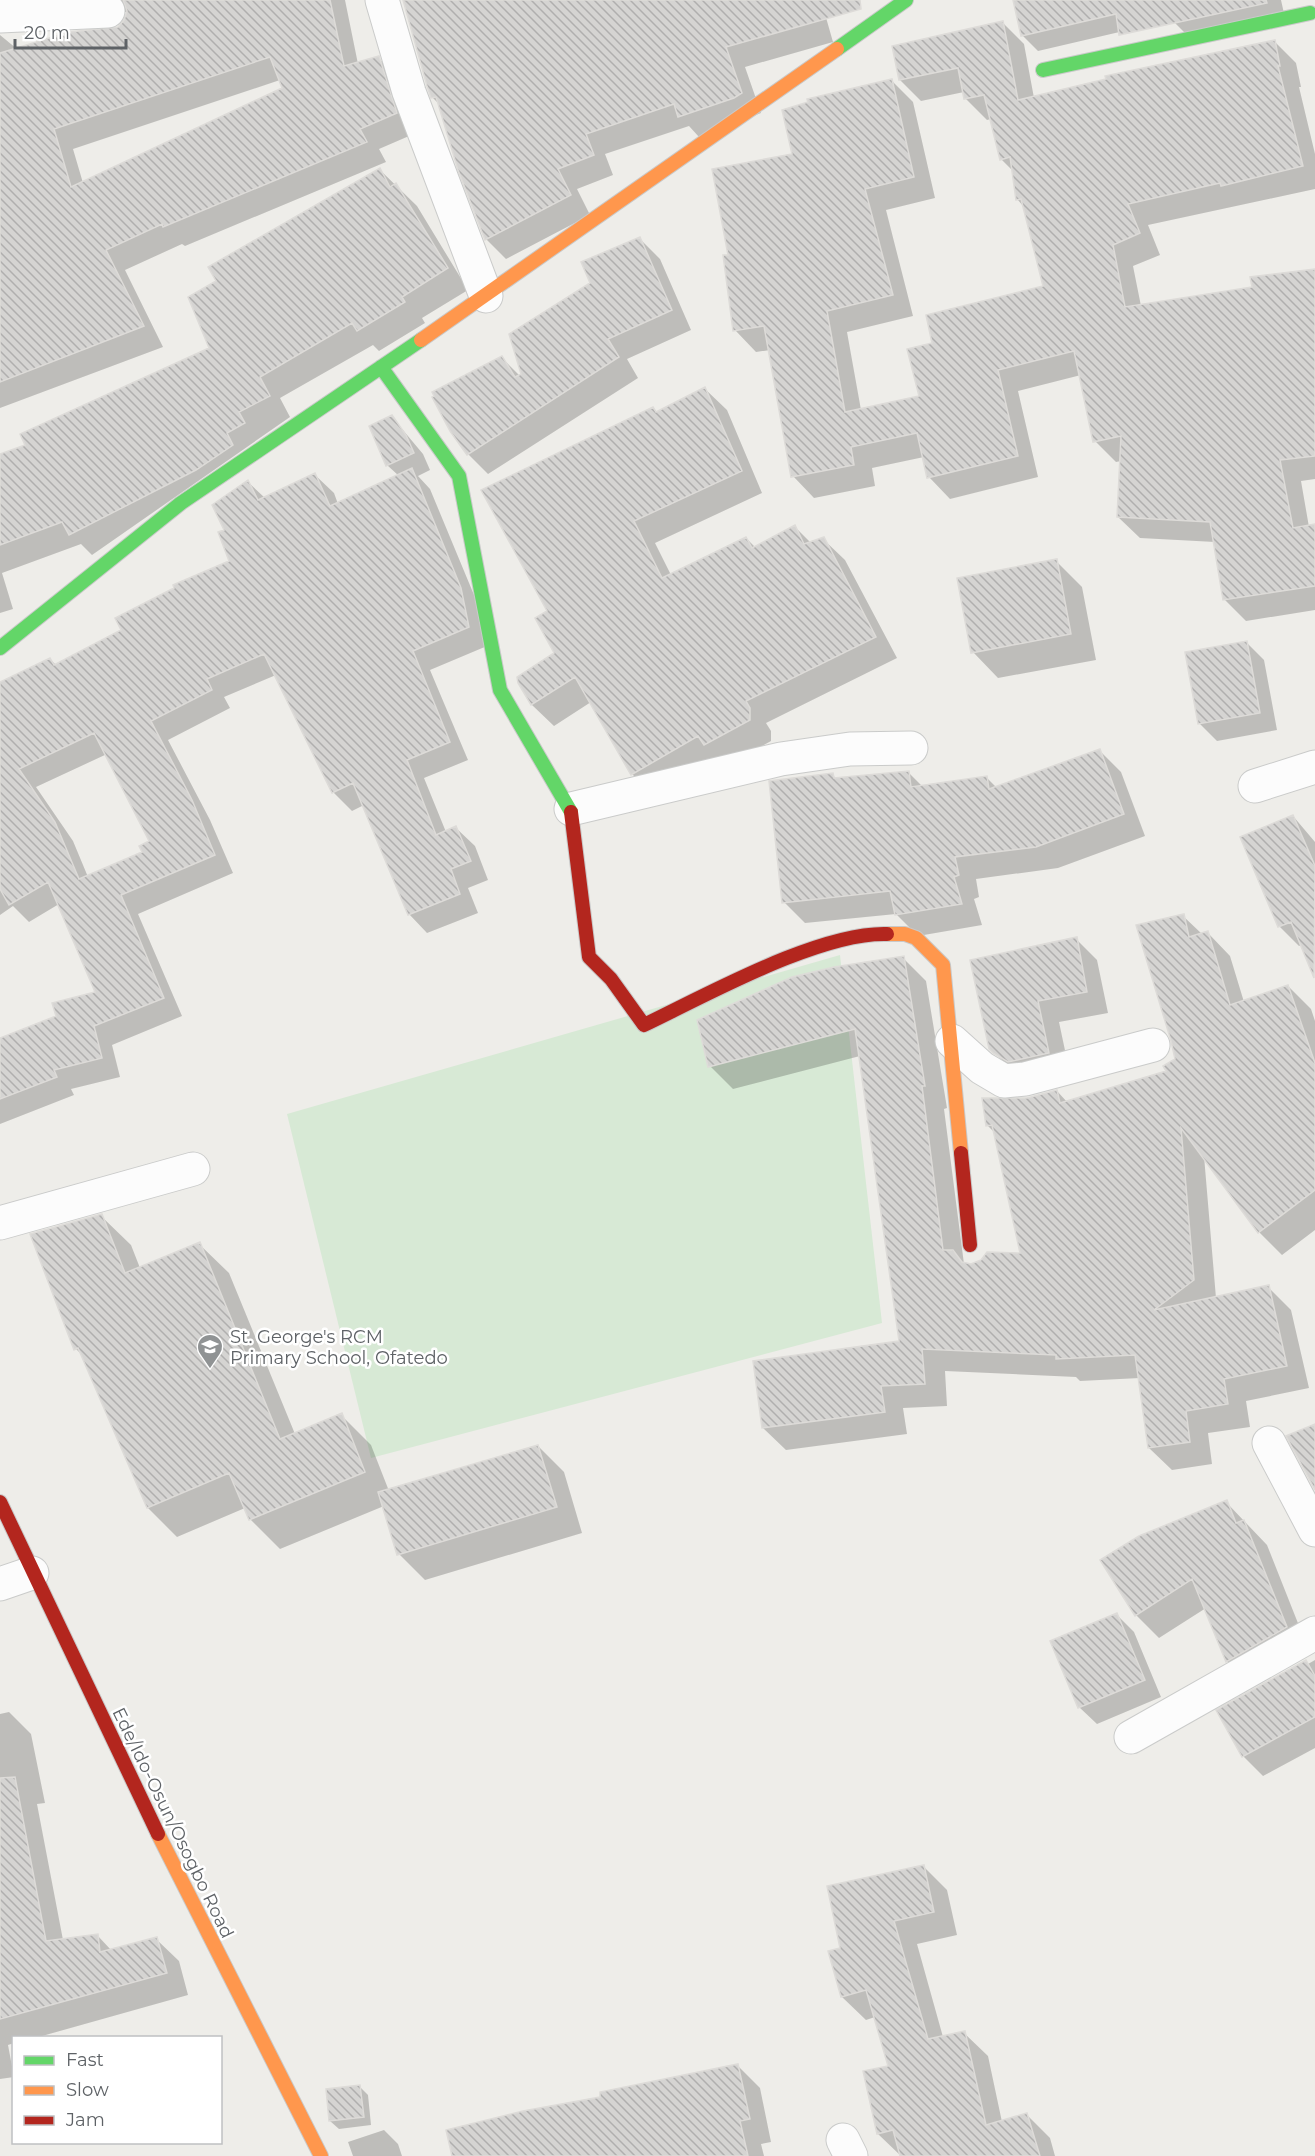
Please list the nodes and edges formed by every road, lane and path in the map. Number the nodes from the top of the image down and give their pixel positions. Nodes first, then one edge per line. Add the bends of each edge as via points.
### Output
1 (382, 0) edge
2 (906, 0) edge
3 (108, 11) dead end
4 (1311, 15) edge
5 (0, 16) edge
6 (1042, 70) dead end
7 (486, 296) junction
8 (381, 367) junction
9 (0, 648) edge
10 (911, 748) dead end
11 (1315, 767) edge
12 (1255, 786) dead end
13 (572, 809) junction
14 (952, 1041) junction
15 (1153, 1045) dead end
16 (193, 1169) dead end
17 (0, 1223) edge
18 (970, 1245) dead end
19 (1269, 1443) dead end
20 (0, 1502) edge
21 (1315, 1530) edge
22 (32, 1573) junction
23 (0, 1584) edge
24 (1315, 1633) edge
25 (1131, 1737) dead end
26 (321, 2156) edge

1 - 7 street via 409,92
2 - 7 street
3 - 5 street
4 - 6 street
7 - 8 street
8 - 9 street via 181,503
8 - 13 street via 459,476 500,690
10 - 13 street via 850,748 781,759
11 - 12 street
13 - 14 street via 589,957 611,979 644,1025 822,944 885,933 906,934 925,944 943,965
14 - 15 street via 982,1068 1005,1081
14 - 18 street
16 - 17 street
19 - 21 street
20 - 22 street, Ede/Ido-Osun/Osogbo Road
22 - 23 street
22 - 26 street, Ede/Ido-Osun/Osogbo Road via 183,1886
24 - 25 street

